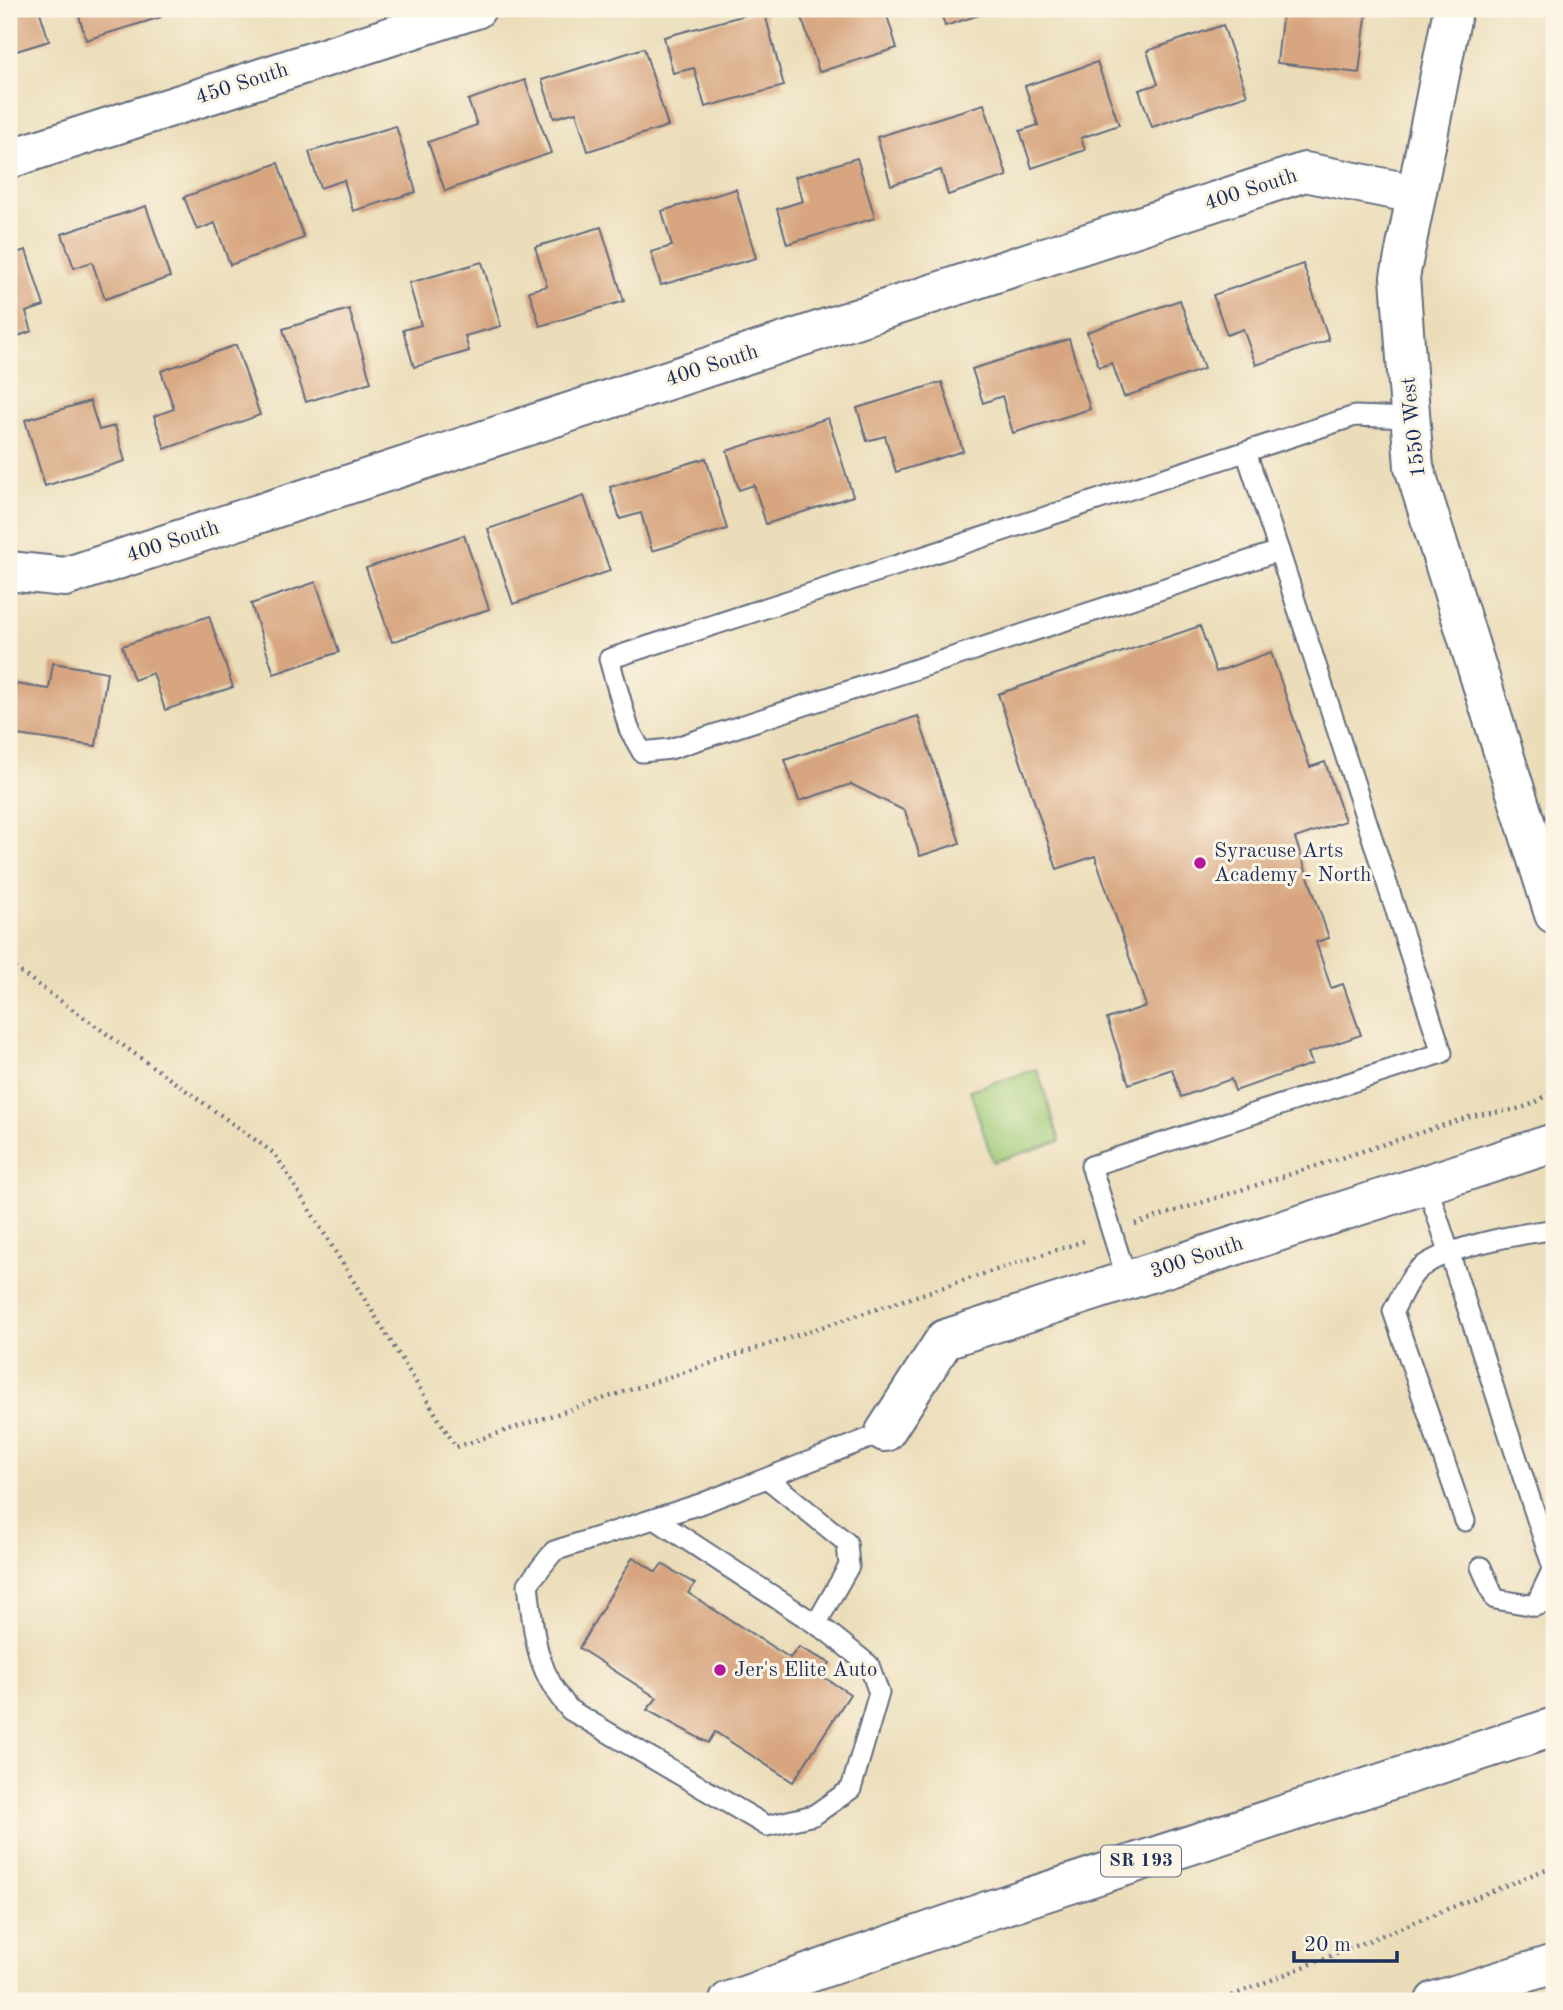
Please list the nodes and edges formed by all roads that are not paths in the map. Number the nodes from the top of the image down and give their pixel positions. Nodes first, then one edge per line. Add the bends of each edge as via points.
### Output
1 (476, 9) edge
2 (1453, 9) edge
3 (9, 159) edge
4 (1415, 194) junction
5 (1411, 418) junction
6 (1246, 452) junction
7 (1279, 551) junction
8 (10, 572) edge
9 (1554, 914) edge
10 (1554, 1143) edge
11 (1427, 1185) junction
12 (1554, 1234) edge
13 (1449, 1254) junction
14 (1127, 1280) junction
15 (886, 1432) joint
16 (768, 1479) junction
17 (655, 1519) junction
18 (1465, 1521) dead end
19 (1481, 1567) dead end
20 (1545, 1604) edge
21 (816, 1624) junction
22 (1554, 1727) edge
23 (1554, 1964) edge
24 (729, 2001) edge
25 (1435, 2001) edge

1 - 3 street, 450 South
2 - 4 street, 1550 West
4 - 5 street, 1550 West via 1400,277
4 - 8 street, 400 South via 1305,172 65,578
5 - 6 lane via 1355,416
5 - 9 street, 1550 West via 1414,467
6 - 7 lane
6 - 7 lane via 609,659 629,729 642,752 670,749
7 - 14 lane via 1443,1054 1091,1167
10 - 11 street, 300 South
11 - 13 lane
11 - 14 street, 300 South
12 - 13 lane via 1551,1230 1508,1235
13 - 18 lane via 1416,1271 1393,1311
13 - 20 lane via 1553,1568
14 - 15 street, 300 South via 946,1339
15 - 16 lane
16 - 17 lane
16 - 21 lane via 847,1543 849,1566
17 - 21 lane
17 - 21 lane via 554,1551 528,1584 535,1649 552,1689 570,1710 767,1826 814,1815 851,1789 879,1693 869,1665
19 - 20 lane via 1495,1599
22 - 24 street, SR 193 via 990,1910
23 - 25 street

